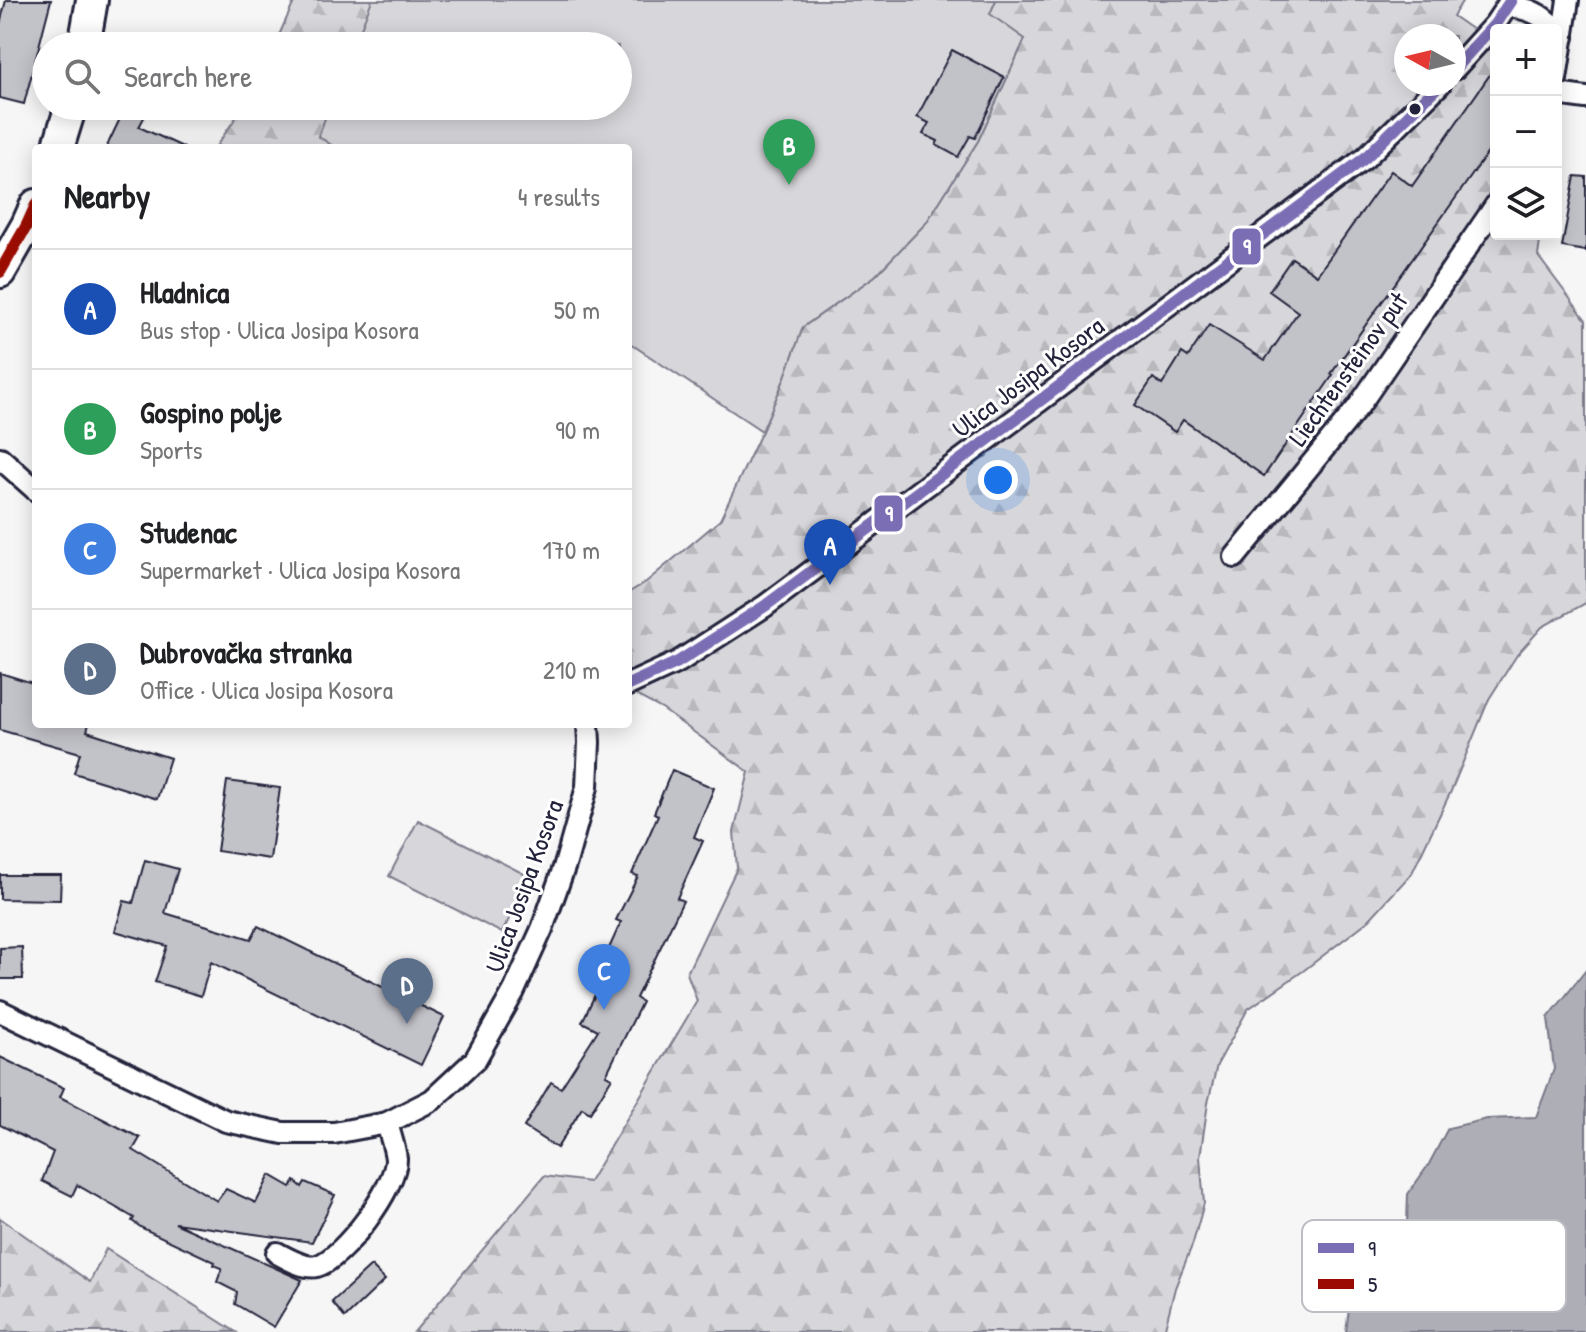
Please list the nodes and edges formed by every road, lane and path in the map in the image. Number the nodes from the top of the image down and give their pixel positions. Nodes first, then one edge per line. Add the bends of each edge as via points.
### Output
1 (92, 0) edge
2 (1568, 0) edge
3 (1510, 3) edge
4 (1501, 24) edge
5 (86, 32) edge
6 (1490, 36) edge
7 (1563, 37) junction
8 (1562, 42) edge
9 (1466, 58) edge
10 (1562, 95) edge
11 (1428, 96) edge
12 (1586, 98) edge
13 (67, 120) edge
14 (59, 144) edge
15 (32, 214) edge
16 (1490, 214) edge
17 (0, 272) edge
18 (0, 458) edge
19 (32, 486) edge
20 (1235, 557) dead end
21 (632, 683) edge
22 (588, 728) edge
23 (0, 1011) edge
24 (387, 1123) junction
25 (277, 1253) dead end

1 - 5 main road
2 - 7 street
3 - 4 street
3 - 7 street via 1540,14
6 - 9 street
7 - 8 street
10 - 12 street
11 - 21 street, Ulica Josipa Kosora via 1365,158 778,597 678,662
13 - 14 main road
15 - 17 main road
16 - 20 street, Liechtensteinov put via 1358,407
18 - 19 street
22 - 24 street, Ulica Josipa Kosora via 587,787 566,862 514,991 475,1060 432,1100
23 - 24 street, Ulica Josipa Kosora via 226,1121 283,1133 334,1133
24 - 25 street via 396,1162 383,1198 359,1230 329,1261 315,1267

